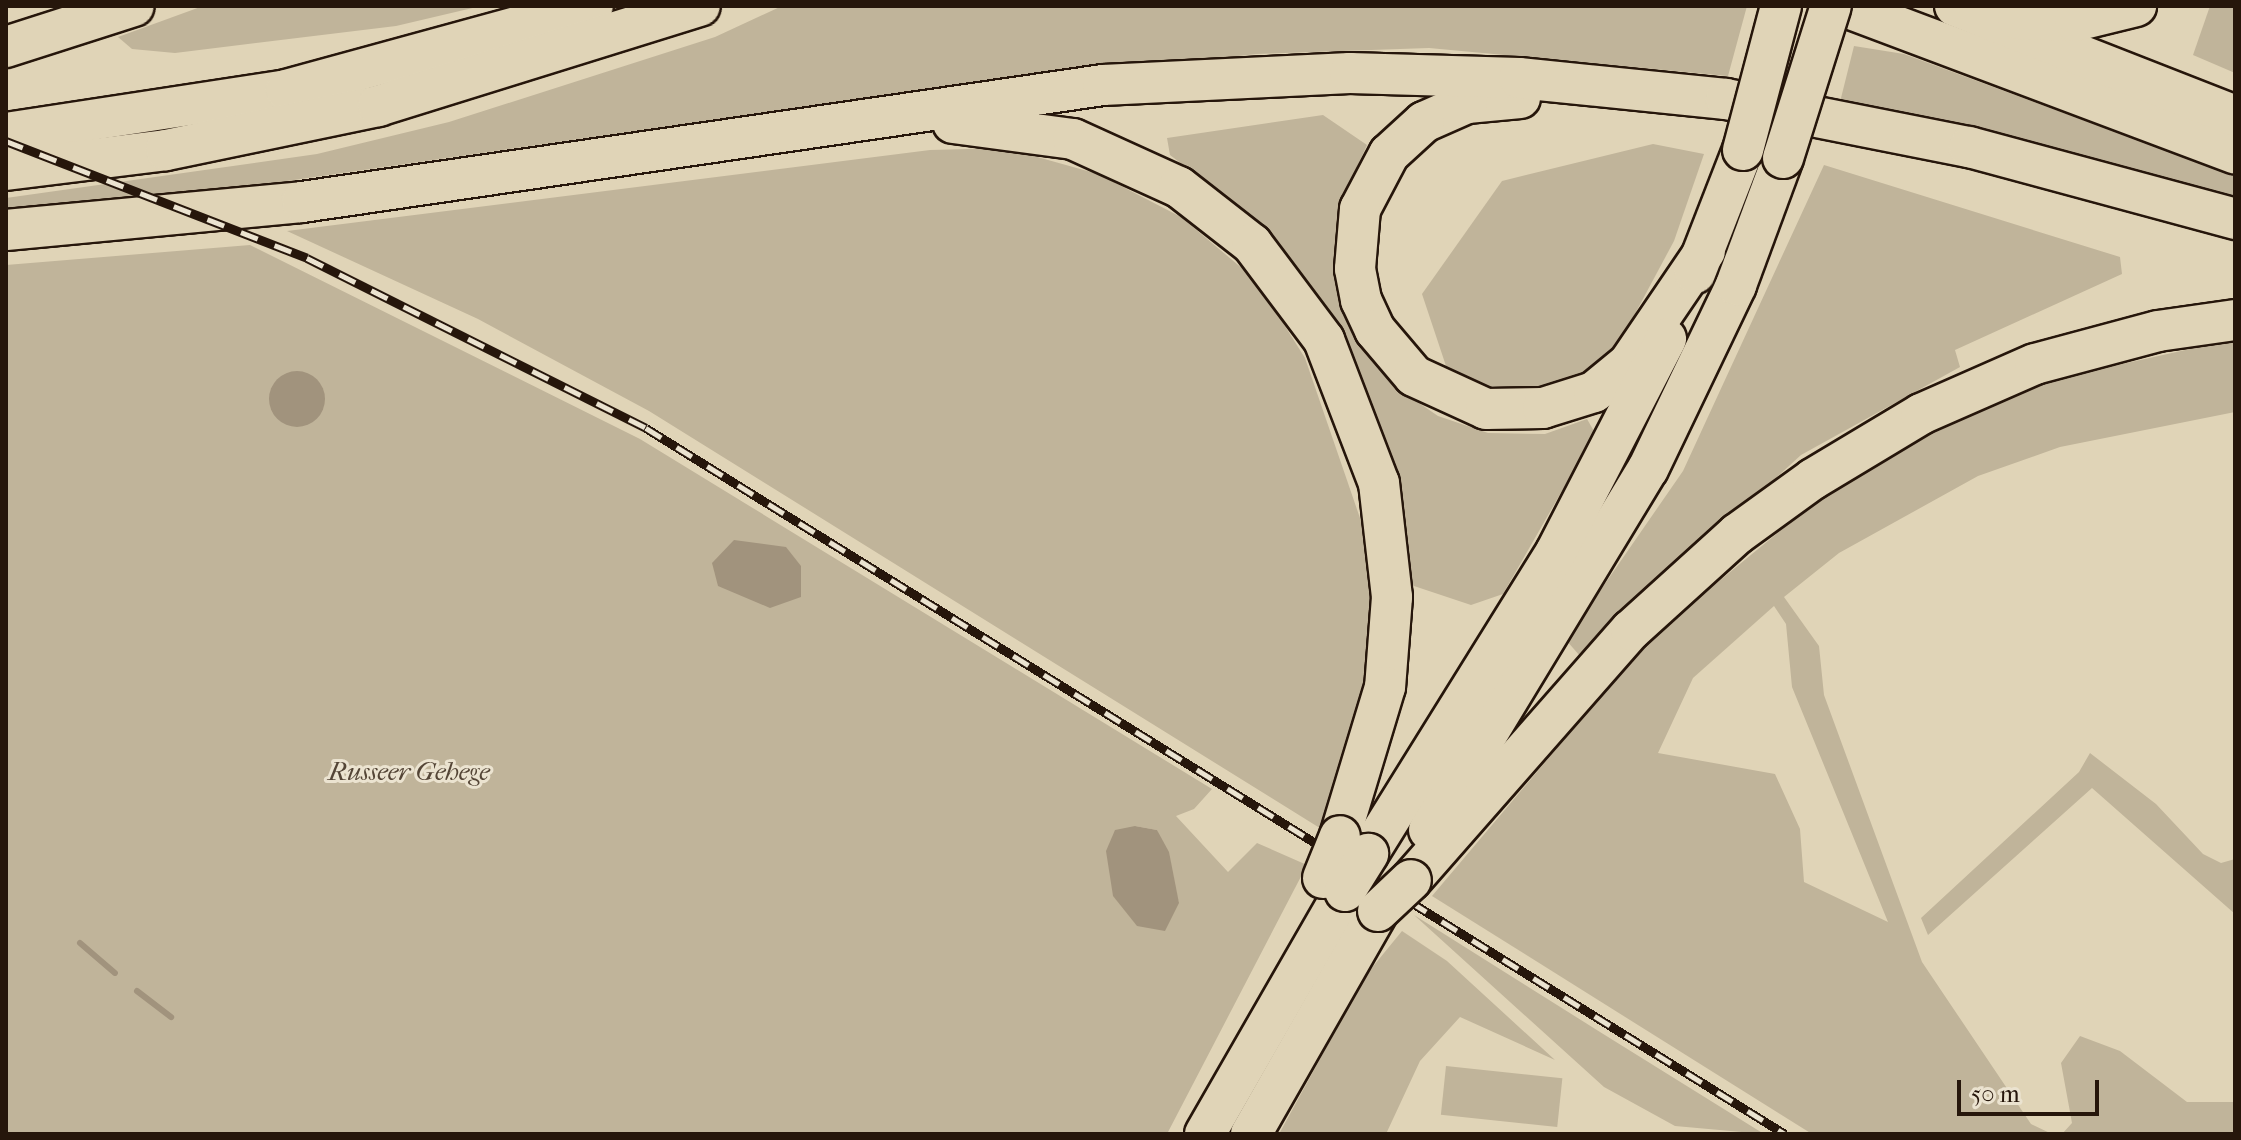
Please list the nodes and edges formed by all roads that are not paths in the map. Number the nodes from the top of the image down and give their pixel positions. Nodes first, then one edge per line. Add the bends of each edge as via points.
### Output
1 (134, 6) edge
2 (593, 6) edge
3 (700, 6) edge
4 (1781, 6) edge
5 (1831, 6) edge
6 (1843, 6) edge
7 (2136, 6) edge
8 (1959, 7) edge
9 (6, 47) edge
10 (1726, 99) junction
11 (2235, 116) edge
12 (833, 120) junction
13 (6, 133) edge
14 (2235, 153) edge
15 (6, 170) edge
16 (2235, 219) edge
17 (6, 230) edge
18 (1705, 251) junction
19 (2235, 320) edge
20 (1380, 861) junction
21 (1205, 1134) edge
22 (1251, 1134) edge

1 - 9 highway
2 - 13 highway via 286,90
3 - 15 highway via 378,106 166,150
4 - 18 highway, bridge via 1743,150
5 - 20 highway, bridge via 1736,285 1648,469
6 - 14 highway
7 - 8 highway via 2104,17 2043,22
8 - 11 highway
10 - 12 highway via 1519,78 1263,74 1103,85
10 - 16 highway via 1969,147
10 - 18 highway via 1501,97 1443,110 1407,135 1374,176 1360,209 1355,269 1375,330 1414,376 1451,398 1515,411 1569,402 1614,377
12 - 17 highway via 302,202
12 - 20 highway via 992,124 1102,149 1206,205 1291,290 1354,404 1379,483 1390,555
18 - 20 highway via 1563,539
19 - 20 highway via 2158,331 2035,364 1921,414 1813,479 1737,534
20 - 21 highway, bridge via 1334,884
20 - 22 highway, bridge via 1378,911

